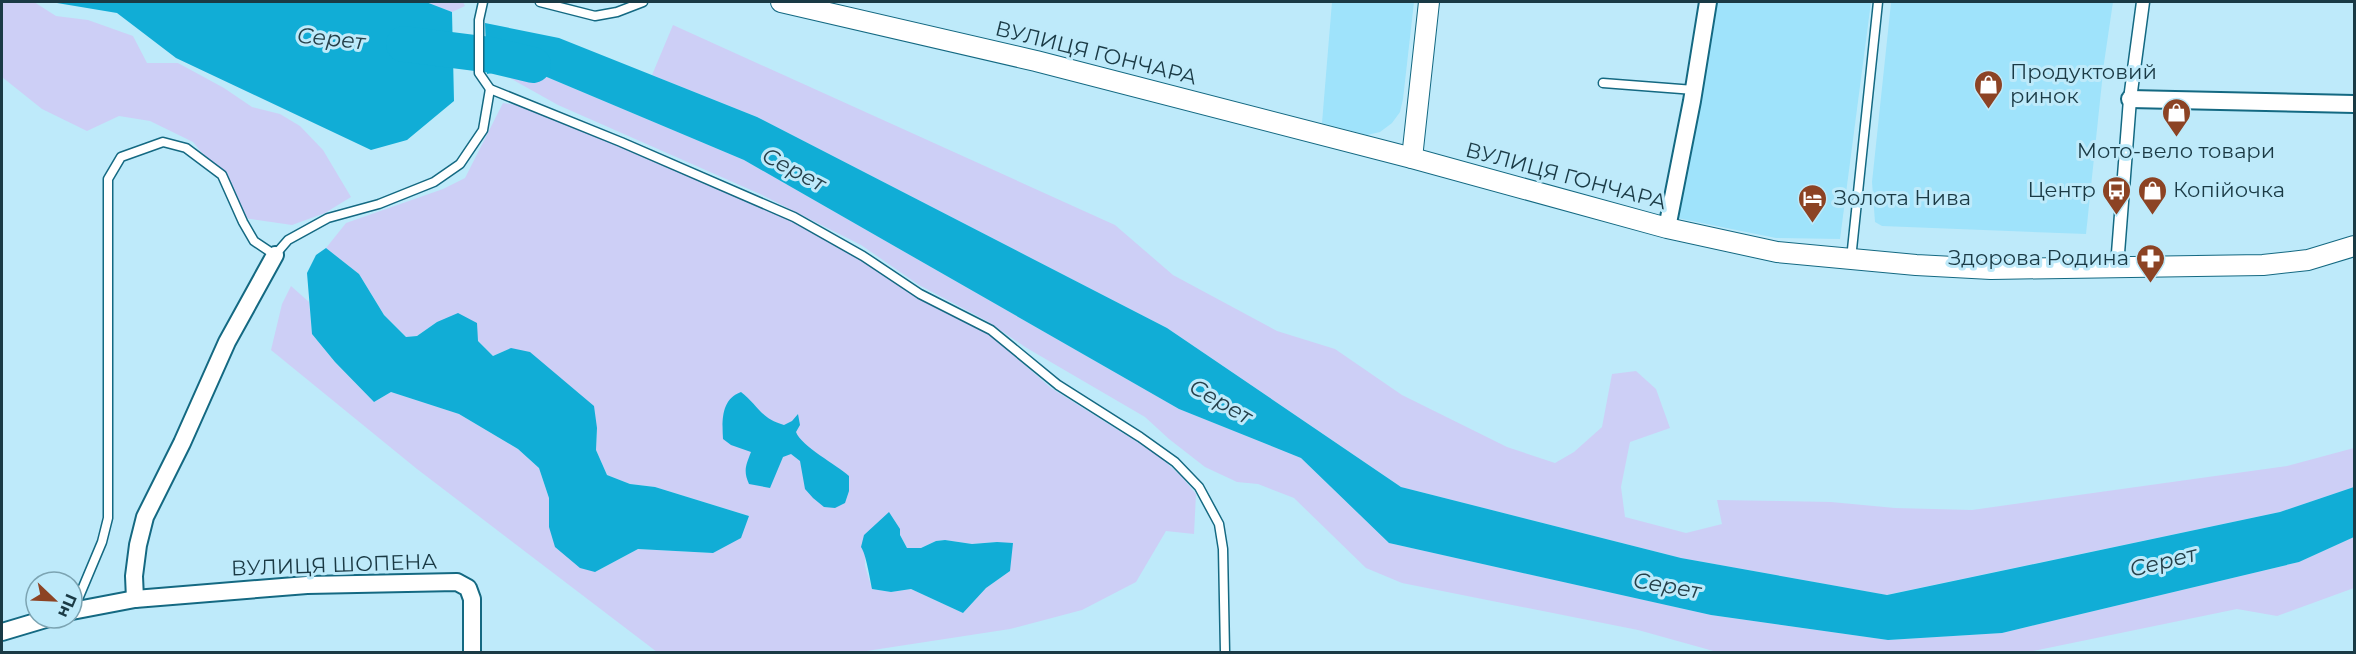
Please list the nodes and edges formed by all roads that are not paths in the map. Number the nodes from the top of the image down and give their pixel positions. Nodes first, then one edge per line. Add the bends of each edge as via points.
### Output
1 (483, 2) edge
2 (540, 2) edge
3 (643, 2) edge
4 (781, 2) edge
5 (1428, 2) edge
6 (1708, 2) edge
7 (1878, 2) edge
8 (2143, 2) edge
9 (1603, 83) dead end
10 (490, 89) junction
11 (1694, 90) junction
12 (2130, 99) junction
13 (2355, 104) edge
14 (1412, 159) junction
15 (1667, 228) junction
16 (2355, 246) edge
17 (275, 255) junction
18 (1851, 260) junction
19 (2117, 267) junction
20 (84, 585) edge
21 (135, 598) junction
22 (84, 609) edge
23 (24, 625) edge
24 (2, 632) edge
25 (472, 652) edge
26 (1226, 652) edge

1 - 10 lane via 479,73
2 - 3 lane via 595,16
4 - 14 street, ВУЛИЦЯ ГОНЧАРА via 1036,61
5 - 14 street
6 - 11 street
7 - 18 lane
8 - 12 street
9 - 11 lane
10 - 17 lane via 483,130 460,164 434,182 379,204 328,218 288,240
10 - 26 lane via 794,217 920,294 991,330 1058,385 1175,462 1199,487 1219,524
11 - 15 street
12 - 13 street
12 - 19 street
14 - 15 street, ВУЛИЦЯ ГОНЧАРА
15 - 18 street, ВУЛИЦЯ ГОНЧАРА via 1777,252
16 - 19 street, ВУЛИЦЯ ГОНЧАРА via 2308,260 2263,265
17 - 20 lane via 254,241 222,175 186,148 163,142 121,156 108,179 108,518
17 - 21 street via 227,342 145,518 134,576
18 - 19 street, ВУЛИЦЯ ГОНЧАРА via 1991,269
21 - 22 street, ВУЛИЦЯ ШОПЕНА
21 - 25 street, ВУЛИЦЯ ШОПЕНА via 308,585 457,582 468,588 472,599
23 - 24 street

